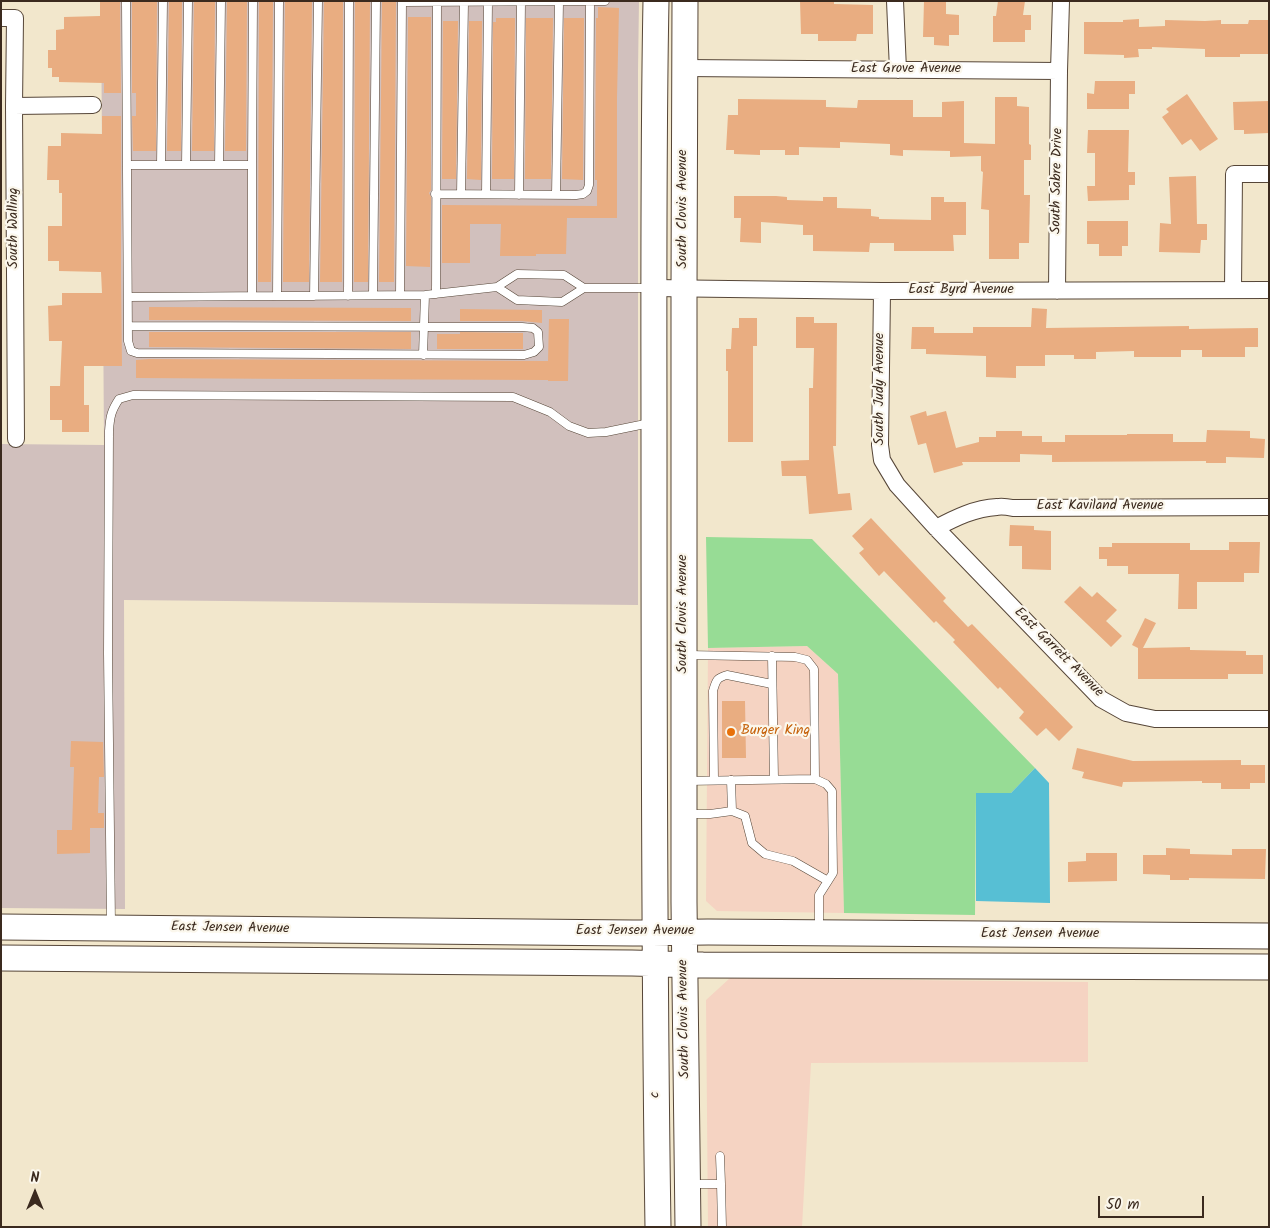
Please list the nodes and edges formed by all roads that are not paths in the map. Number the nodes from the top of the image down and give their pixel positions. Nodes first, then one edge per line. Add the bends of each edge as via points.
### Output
1 (126, 1) edge
2 (163, 1) edge
3 (188, 1) edge
4 (221, 1) edge
5 (253, 1) edge
6 (279, 1) edge
7 (318, 1) edge
8 (350, 1) edge
9 (376, 1) edge
10 (605, 1) edge
11 (656, 1) edge
12 (670, 1) edge
13 (685, 1) edge
14 (895, 1) edge
15 (1061, 1) edge
16 (402, 2) edge
17 (437, 2) edge
18 (464, 2) edge
19 (488, 2) edge
20 (521, 2) edge
21 (559, 2) edge
22 (590, 2) edge
23 (8, 18) edge
24 (684, 68) junction
25 (898, 70) junction
26 (1059, 71) junction
27 (93, 105) dead end
28 (14, 106) junction
29 (127, 165) junction
30 (161, 165) junction
31 (186, 165) junction
32 (219, 165) junction
33 (252, 165) junction
34 (1269, 174) edge
35 (8, 180) edge
36 (435, 194) junction
37 (461, 194) junction
38 (486, 194) junction
39 (519, 195) junction
40 (556, 195) junction
41 (497, 287) junction
42 (584, 288) junction
43 (653, 288) junction
44 (684, 290) junction
45 (1233, 290) junction
46 (1269, 290) edge
47 (882, 291) junction
48 (1057, 291) junction
49 (436, 294) junction
50 (373, 295) junction
51 (400, 295) junction
52 (425, 295) junction
53 (252, 296) junction
54 (277, 296) junction
55 (314, 296) junction
56 (348, 296) junction
57 (128, 297) junction
58 (128, 326) junction
59 (424, 327) junction
60 (8, 349) edge
61 (423, 355) junction
62 (654, 422) junction
63 (16, 438) dead end
64 (1269, 507) edge
65 (936, 528) junction
66 (684, 655) junction
67 (772, 656) junction
68 (772, 684) junction
69 (1269, 720) edge
70 (774, 779) junction
71 (815, 779) junction
72 (714, 780) junction
73 (731, 780) junction
74 (684, 781) junction
75 (732, 811) junction
76 (684, 814) junction
77 (828, 881) junction
78 (1, 927) edge
79 (111, 928) junction
80 (684, 932) junction
81 (654, 933) junction
82 (819, 933) junction
83 (1269, 936) edge
84 (1, 958) edge
85 (654, 964) junction
86 (685, 965) junction
87 (1269, 967) edge
88 (720, 1156) dead end
89 (687, 1184) junction
90 (721, 1184) junction
91 (658, 1227) edge
92 (688, 1227) edge
93 (722, 1227) edge

1 - 29 lane
2 - 30 lane
3 - 31 lane
4 - 32 lane
5 - 33 lane
6 - 54 lane
7 - 55 lane
8 - 56 lane
9 - 50 lane
10 - 22 lane
11 - 43 main road
12 - 24 main road via 670,53 675,66
13 - 24 main road, South Clovis Avenue
14 - 25 street
15 - 26 street
16 - 17 lane
16 - 51 lane
17 - 18 lane
17 - 36 lane
18 - 19 lane
18 - 37 lane
19 - 20 lane
19 - 38 lane
20 - 21 lane
20 - 39 lane
21 - 22 lane
21 - 40 lane
22 - 40 lane via 589,185 583,194
23 - 28 street, South Walling
24 - 25 street, East Grove Avenue
24 - 44 main road, South Clovis Avenue
25 - 26 street, East Grove Avenue
26 - 48 street, South Sabre Drive
27 - 28 street
28 - 35 street, South Walling
29 - 30 lane
29 - 57 lane
30 - 31 lane
31 - 32 lane
32 - 33 lane
33 - 53 lane
34 - 45 street via 1234,174
35 - 60 street, South Walling
36 - 37 lane
36 - 49 lane
37 - 38 lane
38 - 39 lane
39 - 40 lane
41 - 42 lane via 517,274 564,275
41 - 42 lane via 517,300 562,302
41 - 49 lane
42 - 43 lane
43 - 44 street, East Byrd Avenue
43 - 62 main road
44 - 47 street, East Byrd Avenue
44 - 66 main road, South Clovis Avenue
45 - 46 street, East Byrd Avenue
45 - 48 street, East Byrd Avenue
47 - 48 street, East Byrd Avenue
47 - 65 street, South Judy Avenue via 882,460 897,485
49 - 52 lane
50 - 51 lane
50 - 56 lane
51 - 52 lane
52 - 59 lane
53 - 54 lane
53 - 57 lane
54 - 55 lane
55 - 56 lane
57 - 58 lane
58 - 59 lane
58 - 61 lane via 129,345 138,353
59 - 61 lane
59 - 61 lane via 533,328 538,332 539,347 524,355
60 - 63 street, South Walling
62 - 79 lane via 588,433 569,426 550,412 513,398 133,395 119,399 112,410 109,431
62 - 81 main road
64 - 65 street, East Kaviland Avenue via 997,506 960,516
65 - 69 street, East Garrett Avenue via 1102,699 1126,713 1155,719
66 - 67 lane
66 - 74 main road, South Clovis Avenue
67 - 68 lane
67 - 71 lane via 807,660 814,669
68 - 70 lane
68 - 72 lane via 727,675 716,681 713,691
70 - 71 lane
70 - 73 lane
71 - 77 lane via 832,791 834,873
72 - 73 lane
72 - 74 lane
73 - 75 lane
74 - 76 main road, South Clovis Avenue
75 - 76 lane
75 - 77 lane via 745,816 752,843 765,854 793,861
76 - 80 main road, South Clovis Avenue
77 - 82 lane via 818,896
78 - 79 main road, East Jensen Avenue
79 - 81 main road, East Jensen Avenue
80 - 81 main road, East Jensen Avenue
80 - 82 main road, East Jensen Avenue
80 - 86 main road, South Clovis Avenue
81 - 85 main road
82 - 83 main road, East Jensen Avenue
84 - 85 main road
85 - 86 main road
85 - 91 main road, c
86 - 87 main road
86 - 89 main road, South Clovis Avenue
88 - 90 lane
89 - 90 lane
89 - 92 main road, South Clovis Avenue
90 - 93 lane

